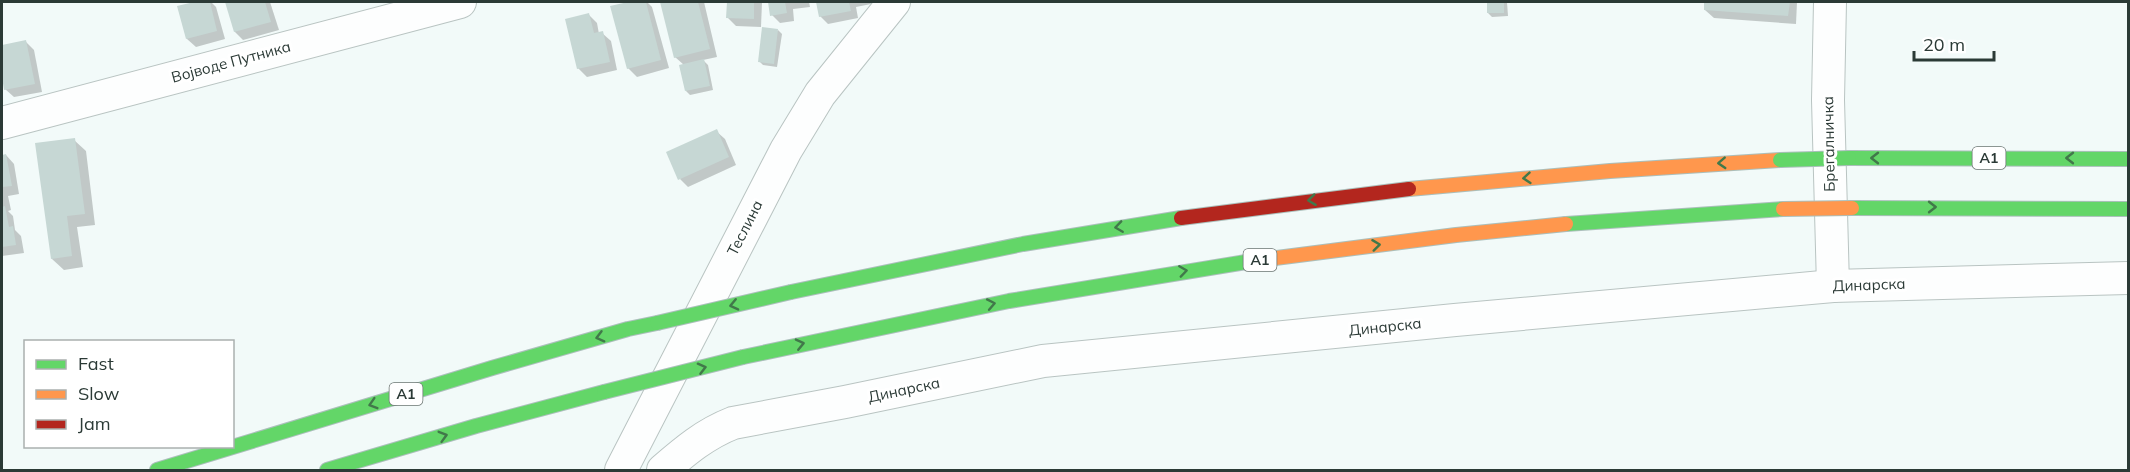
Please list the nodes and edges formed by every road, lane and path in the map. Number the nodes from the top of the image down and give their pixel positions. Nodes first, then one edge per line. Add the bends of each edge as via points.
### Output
1 (460, 2) edge
2 (894, 2) edge
3 (1830, 2) edge
4 (2, 123) edge
5 (2128, 159) edge
6 (2128, 209) edge
7 (2128, 278) edge
8 (1833, 286) junction
9 (234, 447) edge
10 (232, 448) edge
11 (157, 471) edge
12 (327, 471) edge
13 (621, 471) edge
14 (663, 471) edge

1 - 4 street, Војводе Путника
2 - 13 street, Теслина via 820,94 786,150
3 - 8 street, Брегалничка via 1828,100
5 -> 9 highway, A1, bridge via 1780,160 1580,173 1255,207 1020,244 628,329
12 -> 6 highway, A1, bridge via 476,426 743,357 1025,297 1183,271 1456,235 1620,219 1783,209
7 - 8 street, Динарска
8 - 14 street, Динарска via 1043,361 732,423 699,440
10 -> 11 highway, A1, bridge

